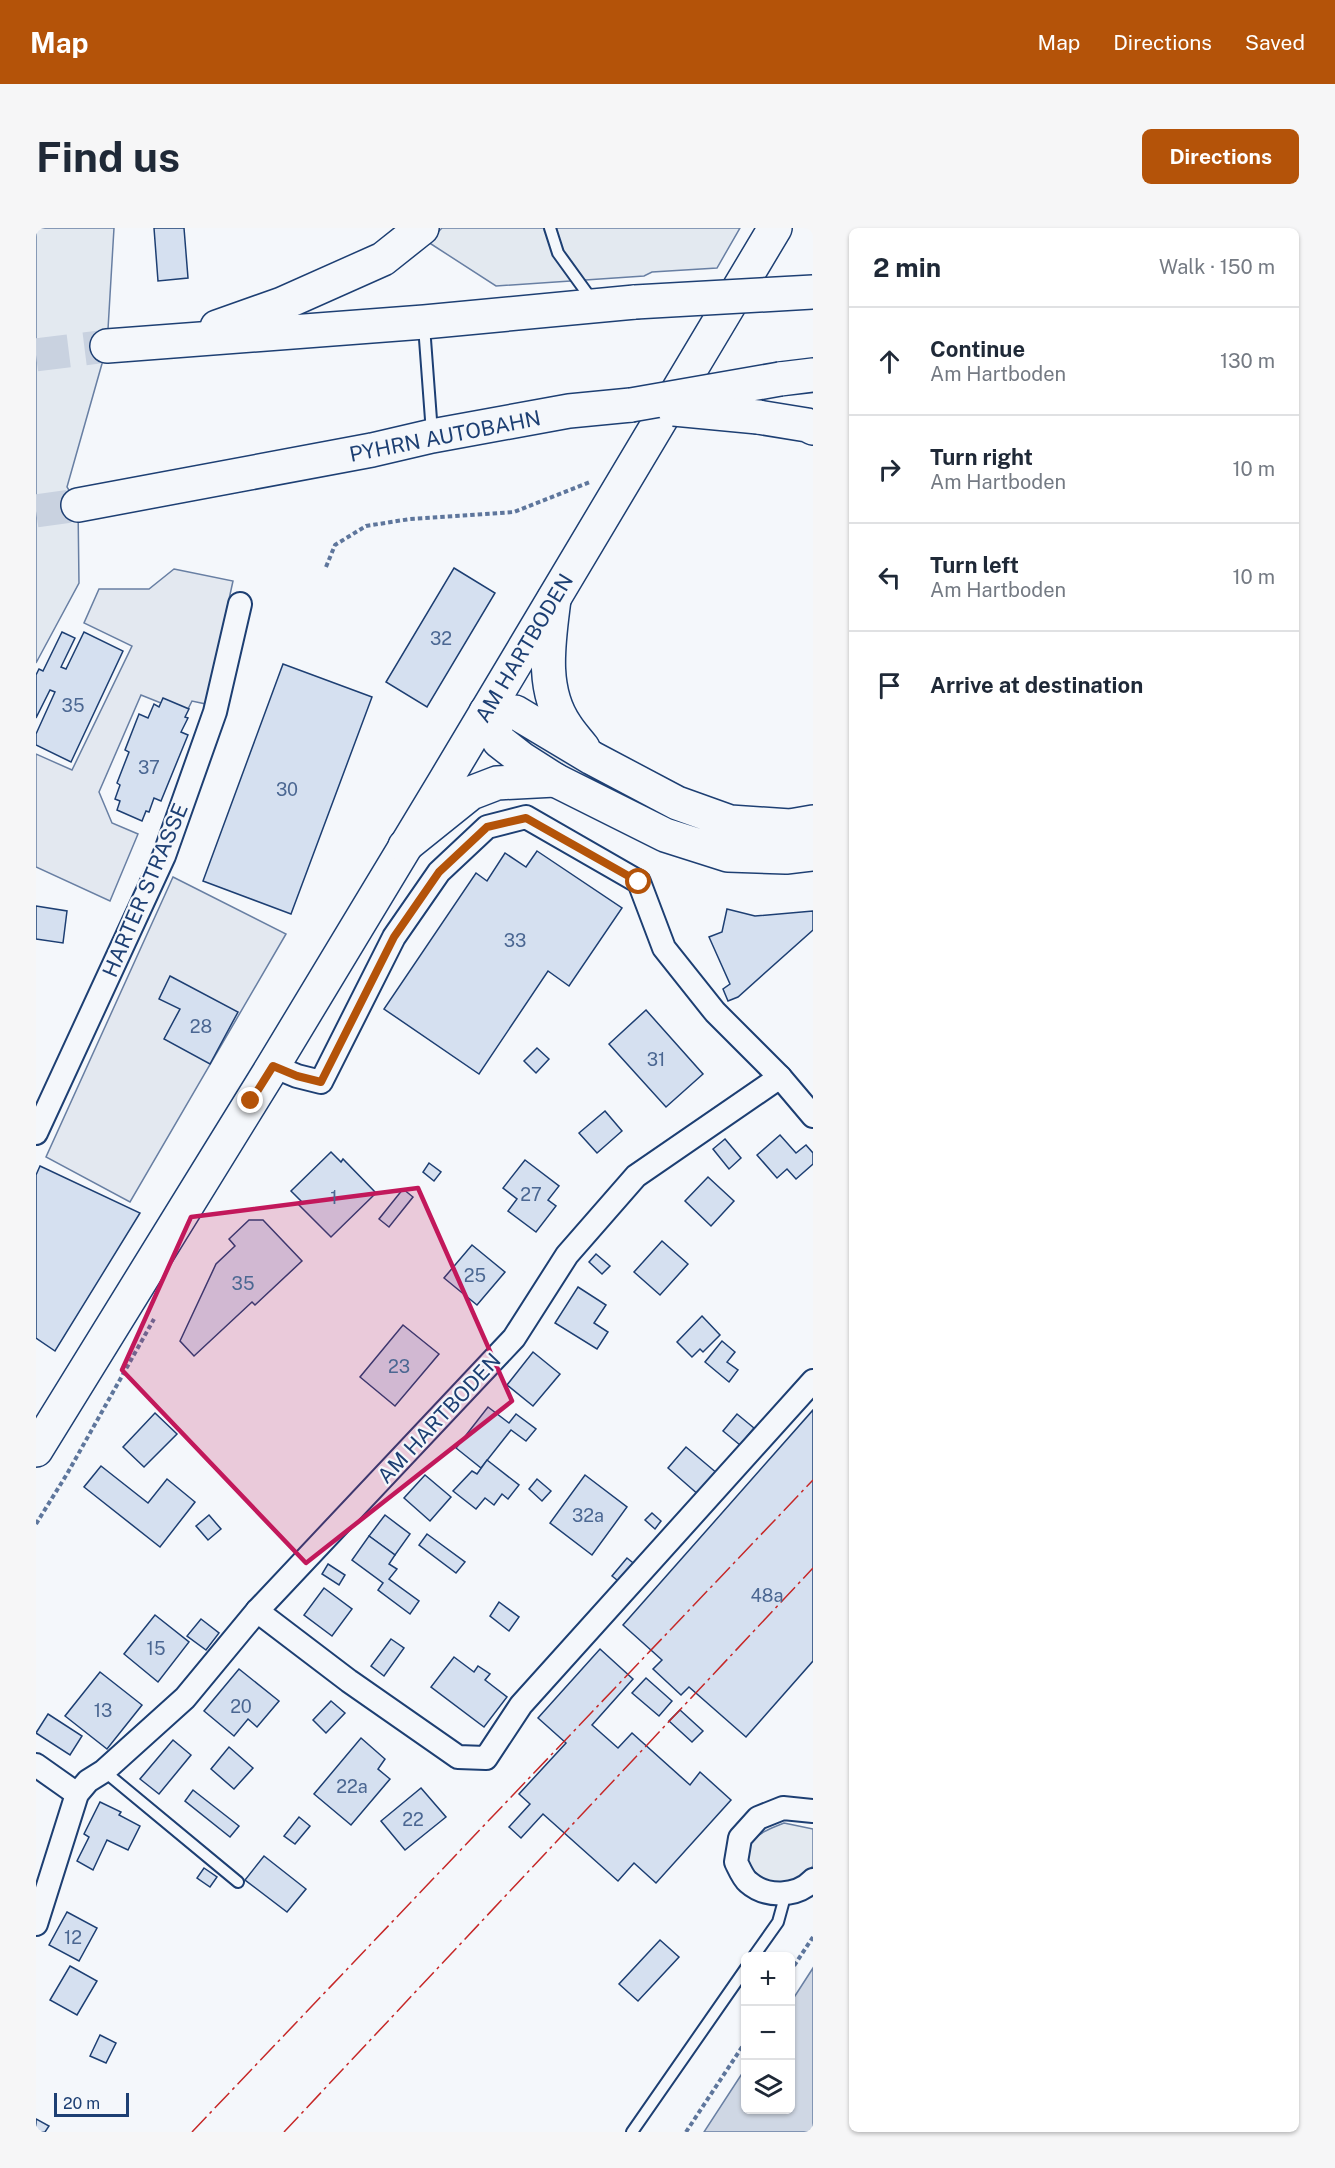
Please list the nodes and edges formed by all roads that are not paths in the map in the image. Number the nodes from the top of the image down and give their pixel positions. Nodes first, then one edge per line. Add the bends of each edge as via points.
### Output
1 (422, 228) edge
2 (550, 228) edge
3 (774, 228) edge
4 (813, 292) edge
5 (596, 305) junction
6 (424, 322) junction
7 (170, 343) junction
8 (107, 346) tunnel mouth
9 (813, 375) edge
10 (631, 405) junction
11 (813, 428) edge
12 (432, 436) junction
13 (78, 505) tunnel mouth
14 (554, 599) junction
15 (240, 604) dead end
16 (486, 712) junction
17 (592, 758) junction
18 (555, 780) junction
19 (813, 822) edge
20 (405, 846) junction
21 (813, 854) edge
22 (273, 1066) junction
23 (780, 1077) junction
24 (813, 1116) edge
25 (36, 1133) edge
26 (813, 1381) edge
27 (36, 1450) edge
28 (257, 1611) junction
29 (36, 1765) edge
30 (105, 1771) junction
31 (76, 1794) junction
32 (813, 1811) edge
33 (813, 1880) edge
34 (238, 1882) dead end
35 (786, 1893) junction
36 (36, 1924) edge
37 (757, 1952) edge
38 (741, 1975) edge
39 (632, 2132) edge

1 - 7 main road via 383,259 282,304
2 - 5 lane via 558,253
3 - 14 main road, AM HARTBODEN
4 - 5 main road, bridge
5 - 6 main road
6 - 7 main road
6 - 12 lane
7 - 8 main road
9 - 10 main road, PYHRN AUTOBAHN, bridge
10 - 11 main road, bridge via 758,417
10 - 12 main road, PYHRN AUTOBAHN via 569,411
12 - 13 main road, PYHRN AUTOBAHN
14 - 16 main road, AM HARTBODEN
14 - 17 main road via 548,669 555,706
15 - 25 street, HARTER STRASSE via 214,711 164,856
16 - 17 main road via 515,712
16 - 18 main road via 499,741
16 - 20 main road, AM HARTBODEN
17 - 19 main road via 677,803 730,822 790,826
18 - 20 main road via 497,783 471,793
18 - 21 main road via 665,835 728,855 786,858
20 - 22 main road, AM HARTBODEN
22 - 23 street via 321,1082 394,937 439,872 487,827 526,818 639,882 663,948 715,1012
22 - 27 main road, AM HARTBODEN
23 - 24 street
23 - 28 street, AM HARTBODEN via 636,1176 567,1255 514,1338
26 - 28 street via 521,1705 486,1758 458,1756
28 - 30 street, AM HARTBODEN via 185,1698
29 - 31 street
30 - 31 street, AM HARTBODEN
30 - 34 lane
31 - 36 street
32 - 35 street via 783,1808 758,1818 741,1838 736,1862 747,1882 766,1893
33 - 35 street via 806,1887
35 - 37 lane via 778,1922
38 - 39 lane

